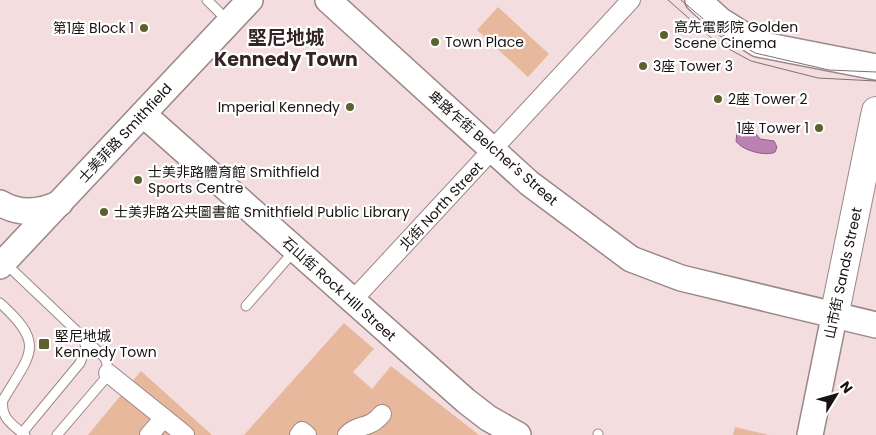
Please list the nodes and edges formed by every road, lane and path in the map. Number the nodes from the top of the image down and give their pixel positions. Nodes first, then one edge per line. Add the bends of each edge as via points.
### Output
1 (207, 0) edge
2 (250, 0) edge
3 (328, 0) edge
4 (631, 0) edge
5 (698, 0) edge
6 (230, 22) junction
7 (876, 67) edge
8 (876, 111) edge
9 (143, 114) junction
10 (492, 150) junction
11 (0, 203) edge
12 (60, 203) junction
13 (295, 250) junction
14 (2, 265) edge
15 (352, 301) junction
16 (0, 303) edge
17 (246, 306) dead end
18 (834, 317) junction
19 (876, 326) edge
20 (83, 338) junction
21 (108, 372) junction
22 (382, 414) dead end
23 (164, 418) junction
24 (23, 434) edge
25 (57, 435) edge
26 (149, 435) edge
27 (185, 435) edge
28 (299, 435) edge
29 (307, 435) edge
30 (347, 435) edge
31 (518, 435) edge
32 (810, 435) edge

1 - 6 lane
2 - 6 main road, 士美菲路 Smithfield
3 - 10 main road, 卑路乍街 Belcher's Street
4 - 10 street, 北街 North Street
5 - 7 main road via 720,20 758,44
6 - 9 main road, 士美菲路 Smithfield
8 - 18 main road, 山市街 Sands Street
9 - 12 main road, 士美菲路 Smithfield
9 - 13 main road, 石山街 Rock Hill Street
10 - 15 street, 北街 North Street
10 - 18 main road, 卑路乍街 Belcher's Street via 529,184 631,259 681,278
11 - 12 main road via 28,212 48,209
12 - 14 main road, 士美菲路 Smithfield
13 - 15 main road, 石山街 Rock Hill Street
13 - 17 lane
14 - 20 lane
15 - 31 main road, 石山街 Rock Hill Street via 466,401
16 - 24 lane via 18,320 29,338 29,358 1,407 5,418
18 - 19 main road, 卑路乍街 Belcher's Street
18 - 32 main road, 山市街 Sands Street
20 - 21 lane via 105,358
20 - 24 lane via 86,348 80,363
21 - 23 street
21 - 25 lane
22 - 30 street via 374,424 352,430
23 - 26 street
23 - 27 street
28 - 29 street via 302,432

